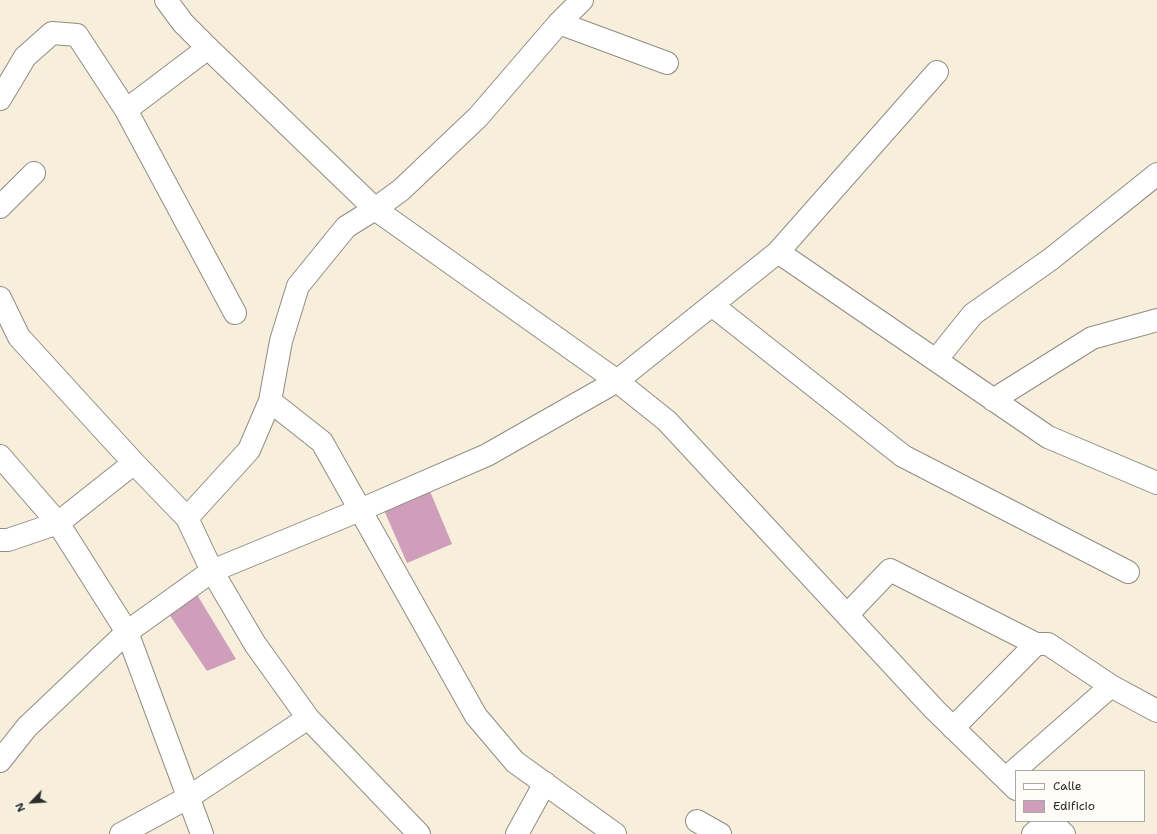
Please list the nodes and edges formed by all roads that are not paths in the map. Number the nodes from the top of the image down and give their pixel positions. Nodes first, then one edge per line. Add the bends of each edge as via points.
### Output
1 (166, 0) edge
2 (582, 0) edge
3 (559, 23) junction
4 (208, 48) junction
5 (667, 63) dead end
6 (937, 72) dead end
7 (0, 99) edge
8 (126, 110) junction
9 (34, 173) dead end
10 (1157, 174) edge
11 (0, 207) edge
12 (374, 209) junction
13 (778, 252) junction
14 (0, 298) edge
15 (712, 305) junction
16 (235, 313) dead end
17 (1157, 320) edge
18 (936, 360) junction
19 (617, 381) junction
20 (993, 400) junction
21 (270, 401) junction
22 (0, 456) edge
23 (134, 463) junction
24 (1157, 483) edge
25 (360, 510) junction
26 (187, 518) junction
27 (58, 523) junction
28 (0, 540) edge
29 (212, 571) junction
30 (1128, 572) dead end
31 (847, 615) junction
32 (127, 632) junction
33 (1036, 644) junction
34 (1111, 686) junction
35 (1157, 711) edge
36 (308, 718) junction
37 (953, 728) junction
38 (0, 761) edge
39 (1024, 770) edge
40 (545, 783) junction
41 (1011, 783) edge
42 (189, 797) junction
43 (697, 821) dead end
44 (1048, 822) edge
45 (1050, 822) edge
46 (121, 834) edge
47 (202, 834) edge
48 (419, 834) edge
49 (517, 834) edge
50 (615, 834) edge
51 (720, 834) edge
52 (1033, 834) edge
53 (1064, 834) edge

1 - 4 street via 183,23
2 - 3 street
3 - 5 street
3 - 12 street via 478,117 401,190
4 - 8 street
4 - 12 street
6 - 13 street
7 - 8 street via 25,57 52,33 77,34
8 - 16 street
9 - 11 street
10 - 18 street via 1051,259 973,314
12 - 19 street
12 - 21 street via 346,227 298,286 281,341
13 - 15 street
13 - 18 street
14 - 23 street via 19,337
15 - 19 street
15 - 30 street via 903,456
17 - 20 street via 1092,338
18 - 20 street
19 - 25 street via 487,455
19 - 31 street via 667,421
20 - 24 street via 1048,437
21 - 25 street via 322,442
21 - 26 street via 249,450
22 - 27 street
23 - 26 street
23 - 27 street
25 - 29 street
25 - 40 street via 476,716 515,762
26 - 29 street
27 - 28 street via 8,540
27 - 32 street
29 - 32 street
29 - 36 street via 255,644
31 - 33 street via 890,570
31 - 37 street
32 - 38 street via 27,727
32 - 42 street
33 - 34 street via 1048,644
33 - 37 street
34 - 35 street
34 - 39 street
36 - 42 street
36 - 48 street
37 - 41 street
40 - 49 street
40 - 50 street
42 - 46 street
42 - 47 street
43 - 51 street
44 - 52 street
45 - 53 street

